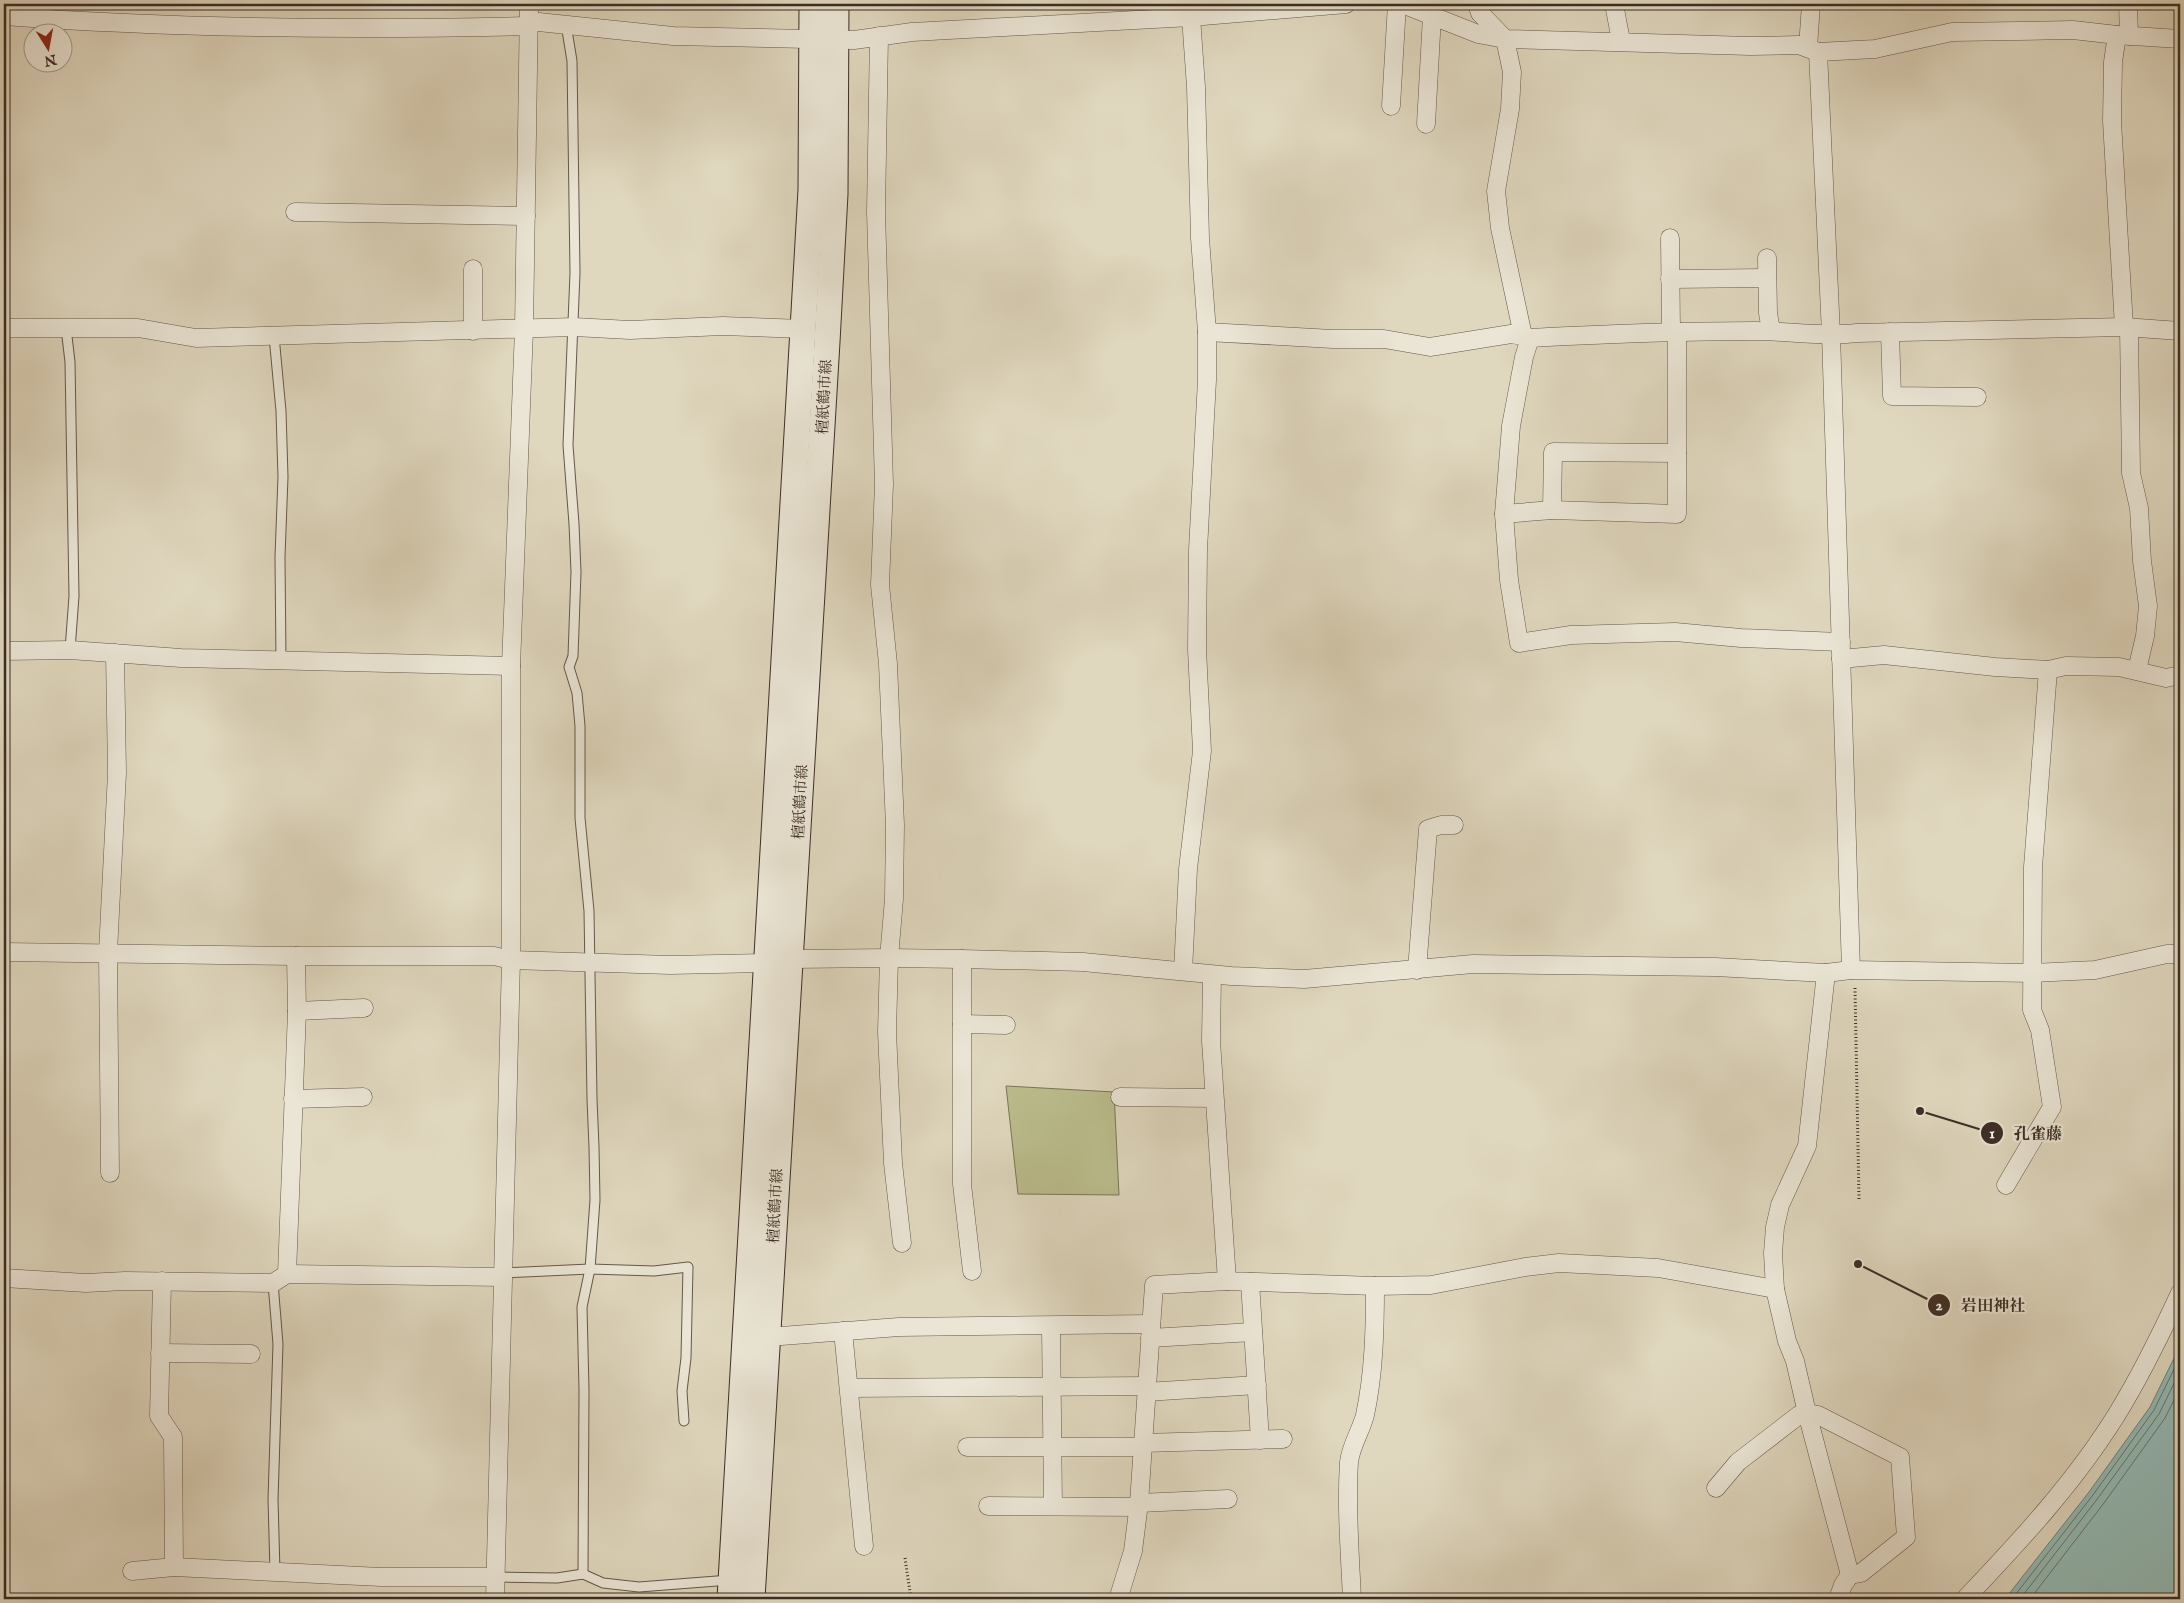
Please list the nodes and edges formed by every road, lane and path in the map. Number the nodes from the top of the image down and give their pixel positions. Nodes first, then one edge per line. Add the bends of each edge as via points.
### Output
1 (812, 4) edge
2 (836, 4) edge
3 (1346, 4) edge
4 (1397, 4) edge
5 (1402, 4) edge
6 (1477, 4) edge
7 (1614, 4) edge
8 (1811, 4) edge
9 (2128, 4) edge
10 (1181, 13) edge
11 (4, 16) edge
12 (1432, 16) junction
13 (529, 17) edge
14 (566, 24) junction
15 (2123, 35) junction
16 (879, 36) junction
17 (812, 39) junction
18 (1505, 39) junction
19 (2180, 39) edge
20 (836, 40) junction
21 (1621, 41) junction
22 (1813, 50) junction
23 (1391, 106) dead end
24 (1426, 124) dead end
25 (295, 212) dead end
26 (526, 216) junction
27 (1670, 238) dead end
28 (1767, 258) dead end
29 (473, 269) dead end
30 (1767, 278) junction
31 (1670, 279) junction
32 (574, 327) junction
33 (2126, 327) junction
34 (4, 328) edge
35 (66, 328) junction
36 (524, 329) junction
37 (804, 329) junction
38 (473, 331) junction
39 (1674, 331) junction
40 (1771, 331) junction
41 (2180, 331) edge
42 (1207, 332) junction
43 (1890, 332) junction
44 (1831, 334) junction
45 (274, 336) junction
46 (1526, 337) junction
47 (1977, 397) dead end
48 (1677, 453) junction
49 (1552, 510) junction
50 (1504, 514) junction
51 (70, 650) junction
52 (1841, 650) junction
53 (4, 651) edge
54 (114, 653) junction
55 (281, 662) junction
56 (511, 666) junction
57 (2048, 670) junction
58 (2137, 670) junction
59 (2180, 675) edge
60 (1454, 825) dead end
61 (4, 952) edge
62 (108, 952) junction
63 (2180, 954) edge
64 (296, 956) junction
65 (889, 958) junction
66 (791, 959) junction
67 (962, 959) junction
68 (510, 960) junction
69 (590, 963) junction
70 (765, 963) junction
71 (1417, 970) junction
72 (1851, 970) junction
73 (1183, 971) junction
74 (1826, 973) junction
75 (2032, 973) junction
76 (1212, 974) junction
77 (364, 1008) dead end
78 (297, 1011) junction
79 (962, 1024) junction
80 (1006, 1025) dead end
81 (363, 1097) dead end
82 (1120, 1097) dead end
83 (1214, 1098) junction
84 (294, 1099) junction
85 (110, 1173) dead end
86 (2006, 1185) dead end
87 (1859, 1200) dead end
88 (902, 1243) dead end
89 (590, 1269) junction
90 (972, 1271) dead end
91 (502, 1275) junction
92 (4, 1278) edge
93 (280, 1278) junction
94 (162, 1281) junction
95 (1227, 1282) junction
96 (1250, 1282) junction
97 (1375, 1286) junction
98 (1775, 1289) junction
99 (2180, 1293) edge
100 (1051, 1326) junction
101 (843, 1331) junction
102 (1151, 1331) junction
103 (1253, 1332) junction
104 (768, 1338) junction
105 (160, 1353) junction
106 (251, 1354) dead end
107 (1257, 1385) junction
108 (1051, 1387) junction
109 (849, 1388) junction
110 (1147, 1389) junction
111 (1807, 1413) junction
112 (684, 1421) dead end
113 (1283, 1439) dead end
114 (1260, 1440) junction
115 (1143, 1445) junction
116 (1052, 1446) junction
117 (967, 1447) dead end
118 (1716, 1488) dead end
119 (1228, 1498) dead end
120 (1139, 1505) junction
121 (988, 1506) dead end
122 (1053, 1506) junction
123 (864, 1546) dead end
124 (905, 1558) dead end
125 (174, 1567) junction
126 (132, 1571) dead end
127 (275, 1572) junction
128 (583, 1574) junction
129 (1850, 1574) junction
130 (495, 1577) junction
131 (730, 1590) edge
132 (494, 1599) edge
133 (752, 1599) edge
134 (911, 1599) edge
135 (1120, 1599) edge
136 (1352, 1599) edge
137 (1838, 1599) edge
138 (1965, 1599) edge

1 - 17 main road, 檀紙鶴市線
2 - 20 main road, 檀紙鶴市線
3 - 10 street
4 - 23 street
5 - 12 street
6 - 18 street via 1480,13
7 - 21 street
8 - 22 street
9 - 15 street
10 - 16 street
10 - 42 street via 1196,86 1200,238
11 - 13 street via 231,28 409,28
12 - 18 street via 1478,34
12 - 24 street
13 - 14 street
13 - 26 street
14 - 17 street via 673,36
14 - 32 lane via 573,84
15 - 19 street
15 - 22 street via 2073,30 1952,32 1875,49
15 - 33 street via 2114,62 2112,121
16 - 20 street
16 - 65 street via 876,212 884,484 880,585 888,664 895,825
17 - 20 street
17 - 37 main road, 檀紙鶴市線 via 811,190
18 - 21 street
18 - 46 street via 1512,72 1510,109 1496,191 1500,228
20 - 66 main road, 檀紙鶴市線 via 835,194
21 - 22 street via 1799,45
22 - 44 street
25 - 26 street
26 - 36 street
27 - 31 street
28 - 30 street
29 - 38 street
30 - 31 street
30 - 40 street
31 - 39 street
32 - 36 street
32 - 37 street via 630,330 723,326
32 - 69 lane via 568,445 576,572 573,656 569,667 577,693 580,726 580,818 589,911
33 - 41 street
33 - 43 street
33 - 58 street via 2131,473 2139,508 2148,606 2146,636
34 - 35 street
35 - 45 street via 138,328 196,338
35 - 51 lane via 70,362 74,596
36 - 38 street
36 - 56 street
37 - 70 main road, 檀紙鶴市線
38 - 45 street
39 - 40 street
39 - 46 street
39 - 48 street
40 - 44 street
42 - 46 street via 1384,339 1430,347 1511,334
42 - 73 street via 1198,550 1197,649 1202,751 1188,869
43 - 44 street
43 - 47 street via 1892,396
44 - 52 street
45 - 55 lane via 284,477 280,557
46 - 50 street via 1511,426
48 - 49 street via 1553,452
48 - 49 street via 1677,514
49 - 50 street
50 - 52 street via 1509,580 1520,643 1571,635 1675,632
51 - 53 street
51 - 54 street
52 - 57 street
52 - 72 street
54 - 55 street
54 - 62 street via 117,773
55 - 56 street
56 - 68 street
57 - 58 street via 2066,666
57 - 75 street via 2033,866
58 - 59 street via 2166,678
60 - 71 street via 1428,829
61 - 62 street
62 - 64 street
62 - 85 street
63 - 75 street via 2094,970
64 - 68 street via 494,956
64 - 78 street
65 - 66 street
65 - 67 street
65 - 88 street via 887,1041 893,1162
66 - 70 street
66 - 104 main road, 檀紙鶴市線
67 - 73 street via 1083,962
67 - 79 street
68 - 69 street
68 - 91 street
69 - 70 street
69 - 89 lane via 595,1200
70 - 131 main road, 檀紙鶴市線
71 - 74 street via 1473,964 1715,967
71 - 76 street via 1304,979
72 - 74 street
72 - 75 street
72 - 87 path via 1854,980
73 - 76 street
74 - 98 street via 1806,1146 1780,1205 1775,1227
75 - 86 street via 2032,1010 2040,1030 2052,1107
76 - 83 street
77 - 78 street
78 - 84 street
79 - 80 street
79 - 90 street via 962,1184
81 - 84 street
82 - 83 street
83 - 95 street
84 - 93 street
89 - 91 lane
89 - 112 lane via 654,1271 688,1267 682,1390
89 - 128 lane via 582,1307
91 - 93 street
91 - 130 street
92 - 94 street via 86,1283
93 - 94 street
93 - 127 lane via 273,1499
94 - 105 street
95 - 96 street
95 - 102 street via 1154,1285
96 - 97 street
96 - 103 street
97 - 98 street via 1431,1285 1559,1263 1658,1268
97 - 136 street via 1375,1331 1369,1392 1350,1461
98 - 111 street
99 - 138 street via 2151,1355 2081,1466 2039,1519
100 - 101 street via 899,1327
100 - 102 street
100 - 108 street
101 - 104 street
101 - 109 street
102 - 103 street
102 - 110 street
103 - 107 street
104 - 133 main road, 檀紙鶴市線
105 - 106 street
105 - 125 street via 158,1416 173,1437
107 - 110 street
107 - 114 street
108 - 109 street
108 - 110 street
108 - 116 street
109 - 123 street
110 - 115 street
111 - 118 street via 1799,1415 1738,1462
111 - 129 street
111 - 129 street via 1818,1415 1900,1457 1906,1537 1861,1573
113 - 114 street
114 - 115 street
115 - 116 street
115 - 120 street
116 - 117 street
116 - 122 street
119 - 120 street
120 - 122 street
120 - 135 street via 1133,1551
121 - 122 street
124 - 134 path
125 - 126 street
125 - 127 street
127 - 130 street via 381,1577
128 - 130 lane via 557,1578
128 - 131 lane via 603,1583 639,1587
129 - 137 street
130 - 132 street

